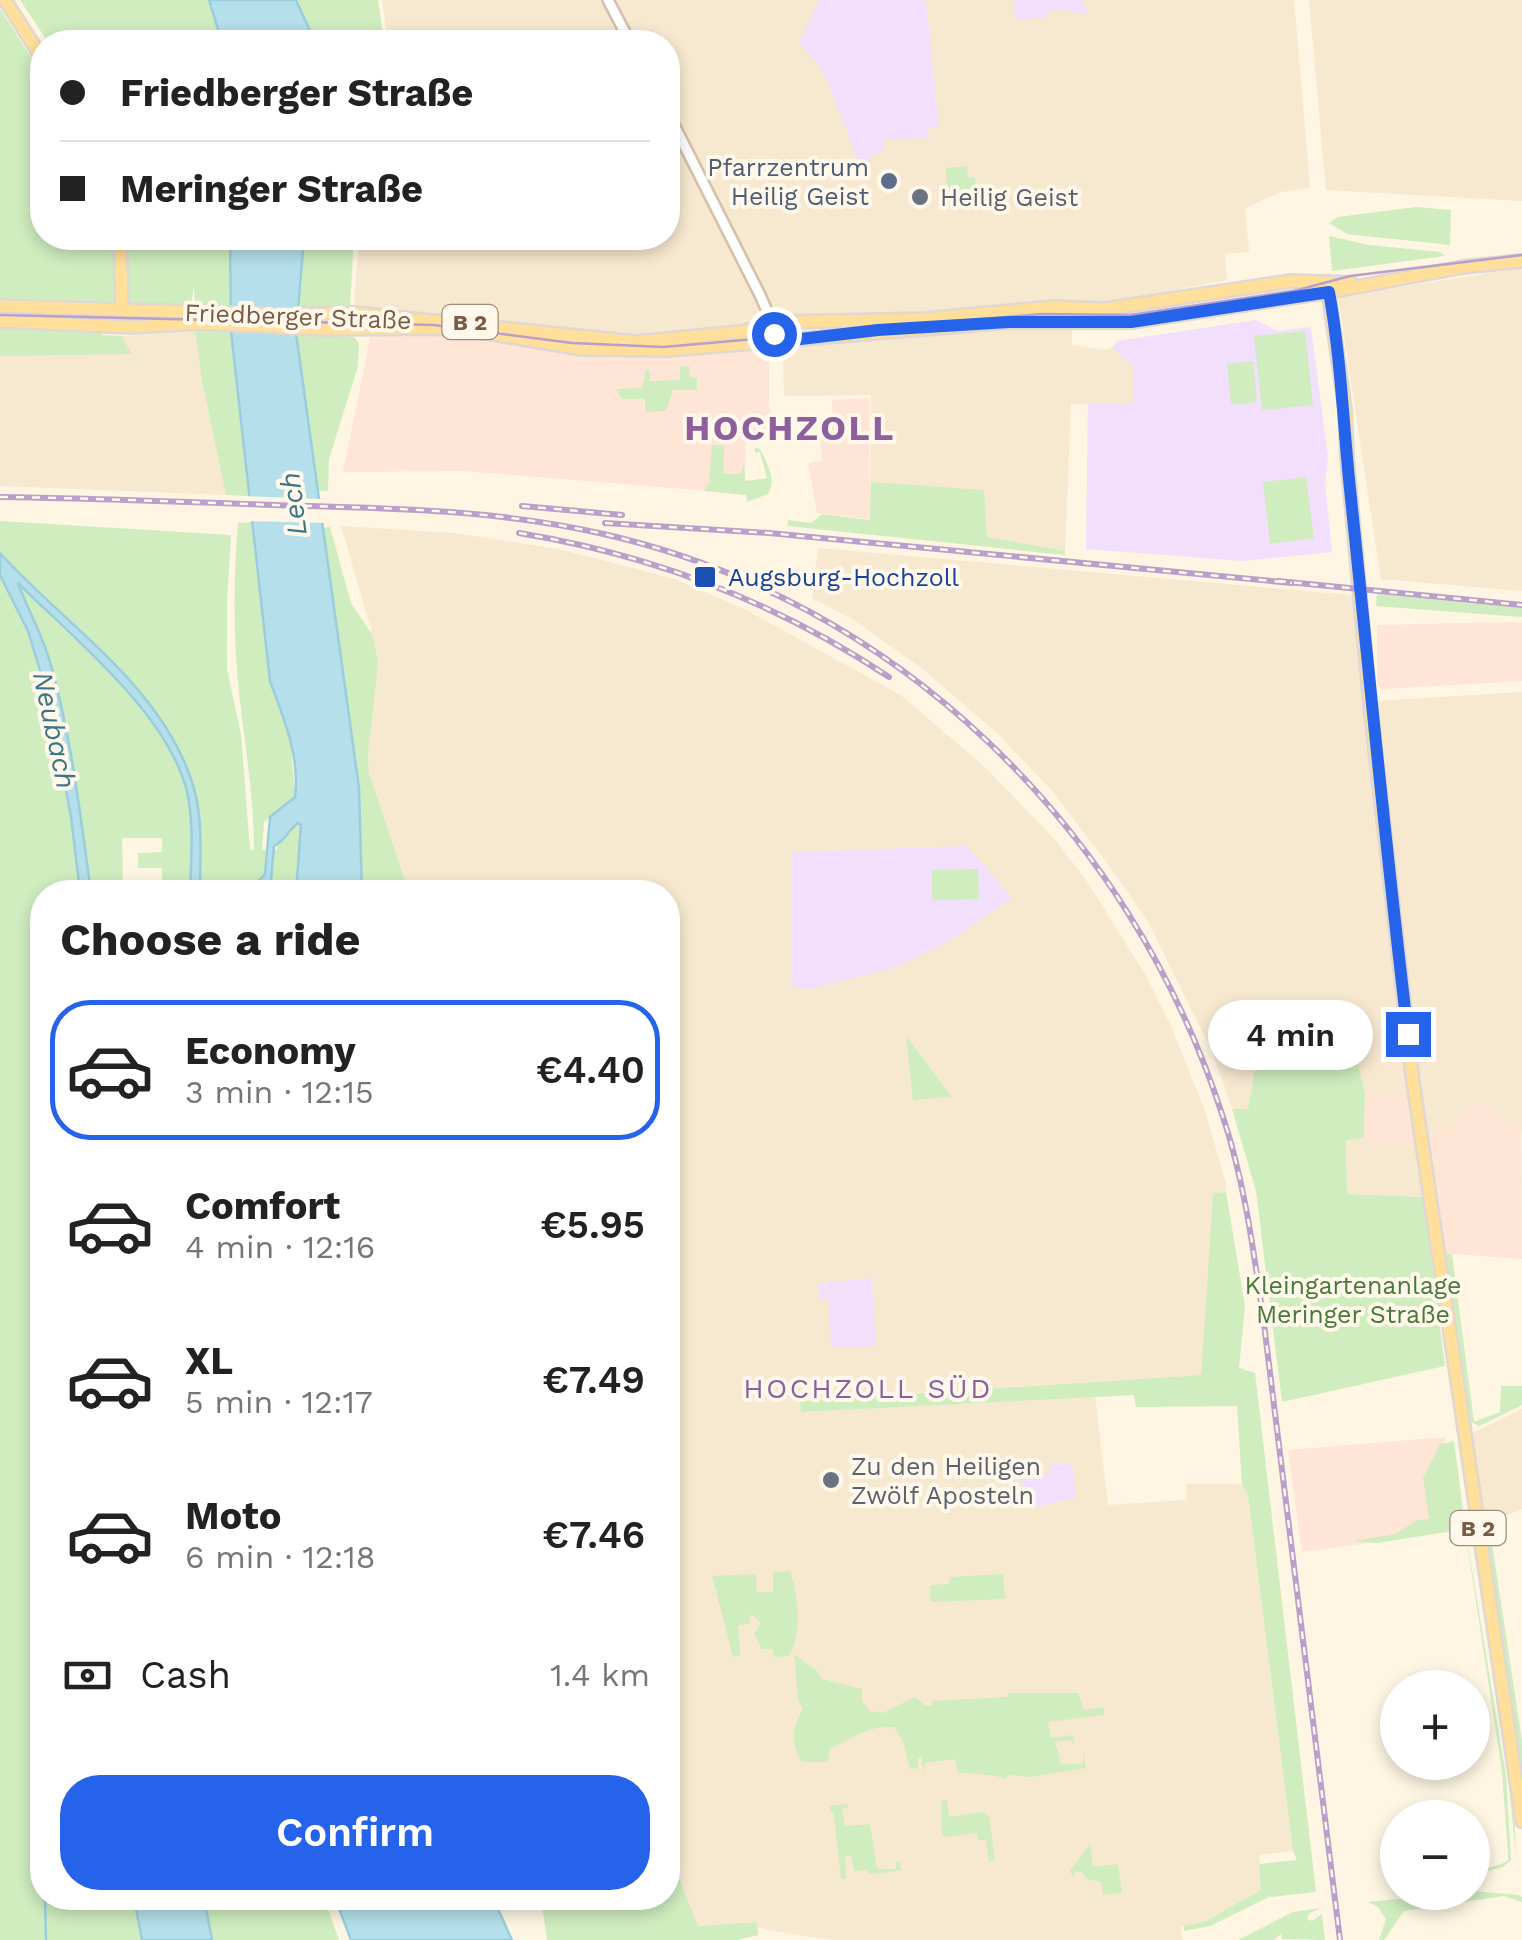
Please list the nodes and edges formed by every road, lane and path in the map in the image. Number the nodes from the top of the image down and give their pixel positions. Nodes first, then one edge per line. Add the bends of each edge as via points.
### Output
1 (5, 0) edge
2 (608, 0) edge
3 (624, 30) edge
4 (30, 39) edge
5 (680, 138) edge
6 (121, 250) edge
7 (1522, 262) edge
8 (1328, 287) junction
9 (0, 306) edge
10 (124, 310) junction
11 (1078, 315) junction
12 (200, 318) junction
13 (0, 321) edge
14 (772, 326) junction
15 (131, 327) junction
16 (775, 342) junction
17 (1522, 1821) edge

1 - 4 main road
2 - 3 street
5 - 14 street
6 - 10 main road
7 - 8 main road, Friedberger Straße
8 - 11 main road, Friedberger Straße via 1291,280
8 - 17 main road, B 2 via 1410,1057
9 - 10 main road, Friedberger Straße
10 - 12 main road, Friedberger Straße / B 2
10 - 15 main road
11 - 14 main road, Friedberger Straße / B 2 via 1052,307
11 - 16 main road, Friedberger Straße / B 2
12 - 14 main road, Friedberger Straße / B 2 via 322,312 636,342
12 - 15 main road, Friedberger Straße / B 2
12 - 16 main road, Friedberger Straße / B 2 via 322,329 487,332 582,349
13 - 15 main road, Friedberger Straße
14 - 16 street

